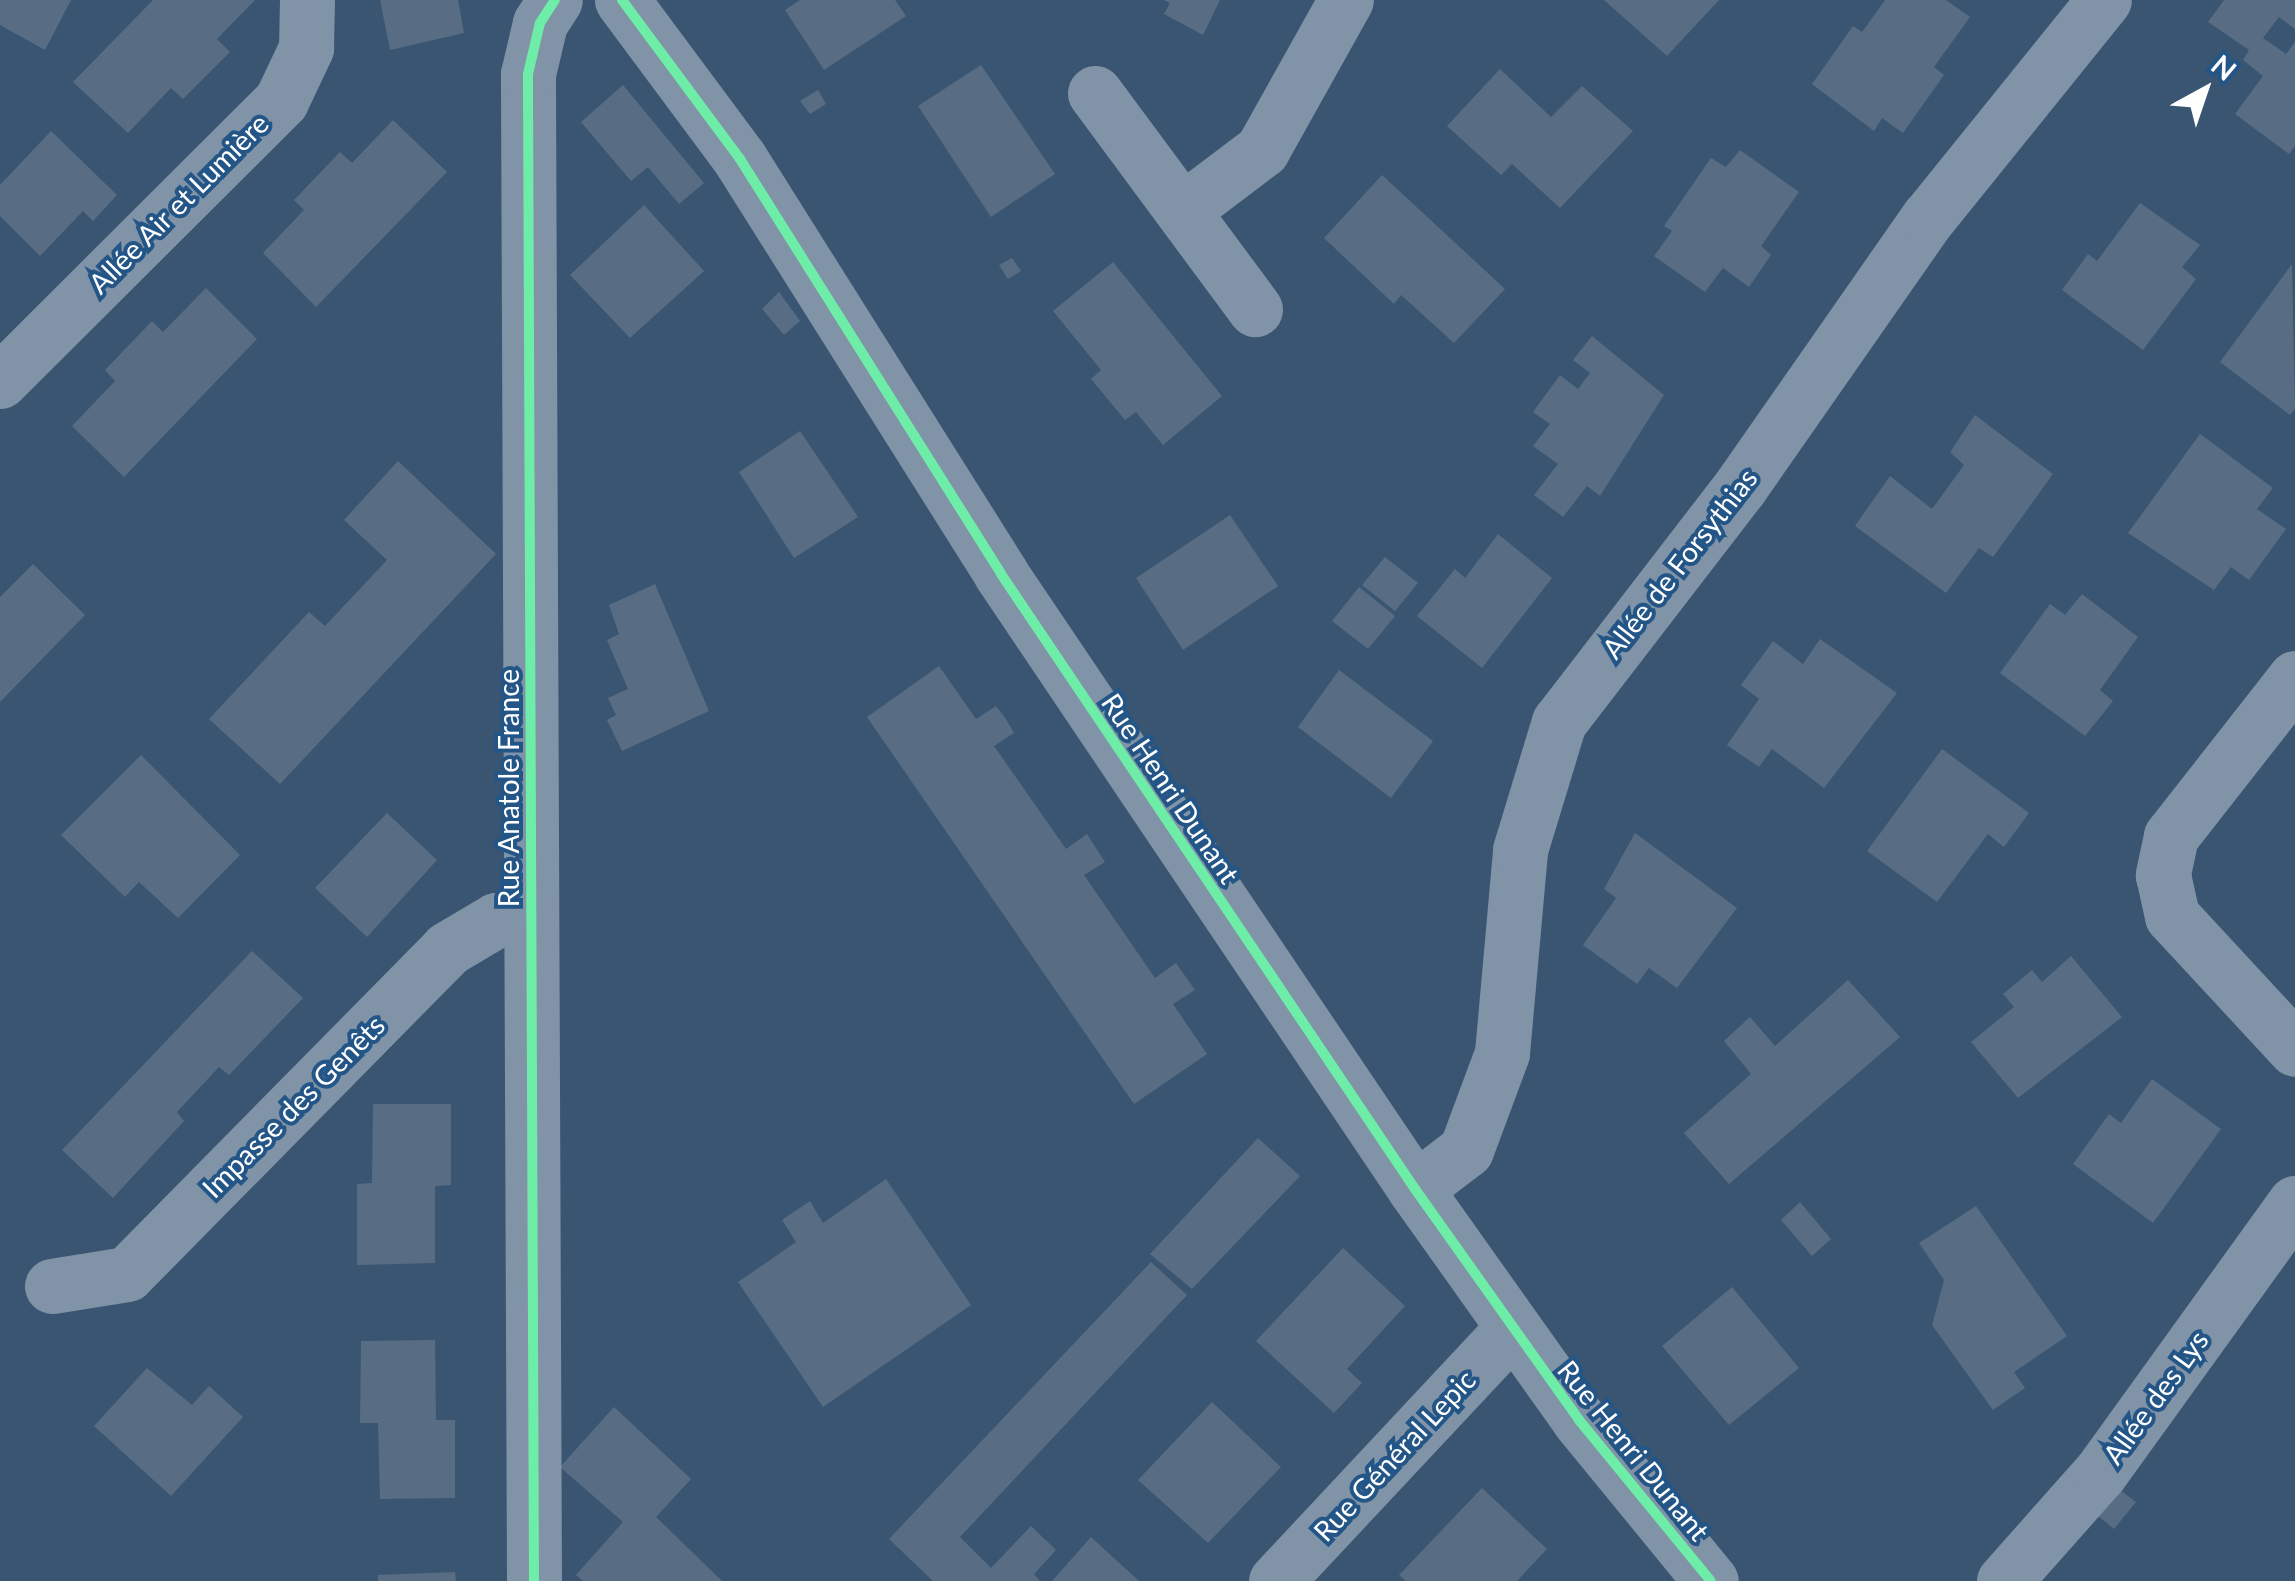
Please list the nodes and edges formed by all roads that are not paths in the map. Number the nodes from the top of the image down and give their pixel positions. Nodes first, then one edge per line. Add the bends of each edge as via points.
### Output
1 (308, 0) edge
2 (555, 0) edge
3 (622, 0) edge
4 (1346, 0) edge
5 (2104, 0) edge
6 (1095, 93) dead end
7 (1184, 209) junction
8 (1255, 310) dead end
9 (0, 381) edge
10 (2295, 678) edge
11 (531, 916) junction
12 (2295, 1049) edge
13 (1415, 1189) junction
14 (2295, 1203) edge
15 (52, 1286) dead end
16 (1512, 1329) junction
17 (534, 1581) edge
18 (1276, 1581) edge
19 (1711, 1581) edge
20 (2004, 1581) edge

1 - 9 street, Allée Air et Lumière via 306,48 281,100
2 - 11 street, Rue Anatole France via 540,23 528,74
3 - 13 street, Rue Henri Dunant via 740,159 1001,574
4 - 7 street via 1262,150
5 - 13 street, Allée de Forsythias via 1928,218 1740,487 1558,722 1520,850 1502,1053 1466,1150
6 - 7 street
7 - 8 street
10 - 12 street via 2170,836 2164,875 2172,916
11 - 15 street, Impasse des Genêts via 496,920 447,949 127,1274
11 - 17 street, Rue Anatole France
13 - 16 street, Rue Henri Dunant
14 - 20 street, Allée des Lys via 2100,1473
16 - 18 street, Rue Général Lepic
16 - 19 street, Rue Henri Dunant

